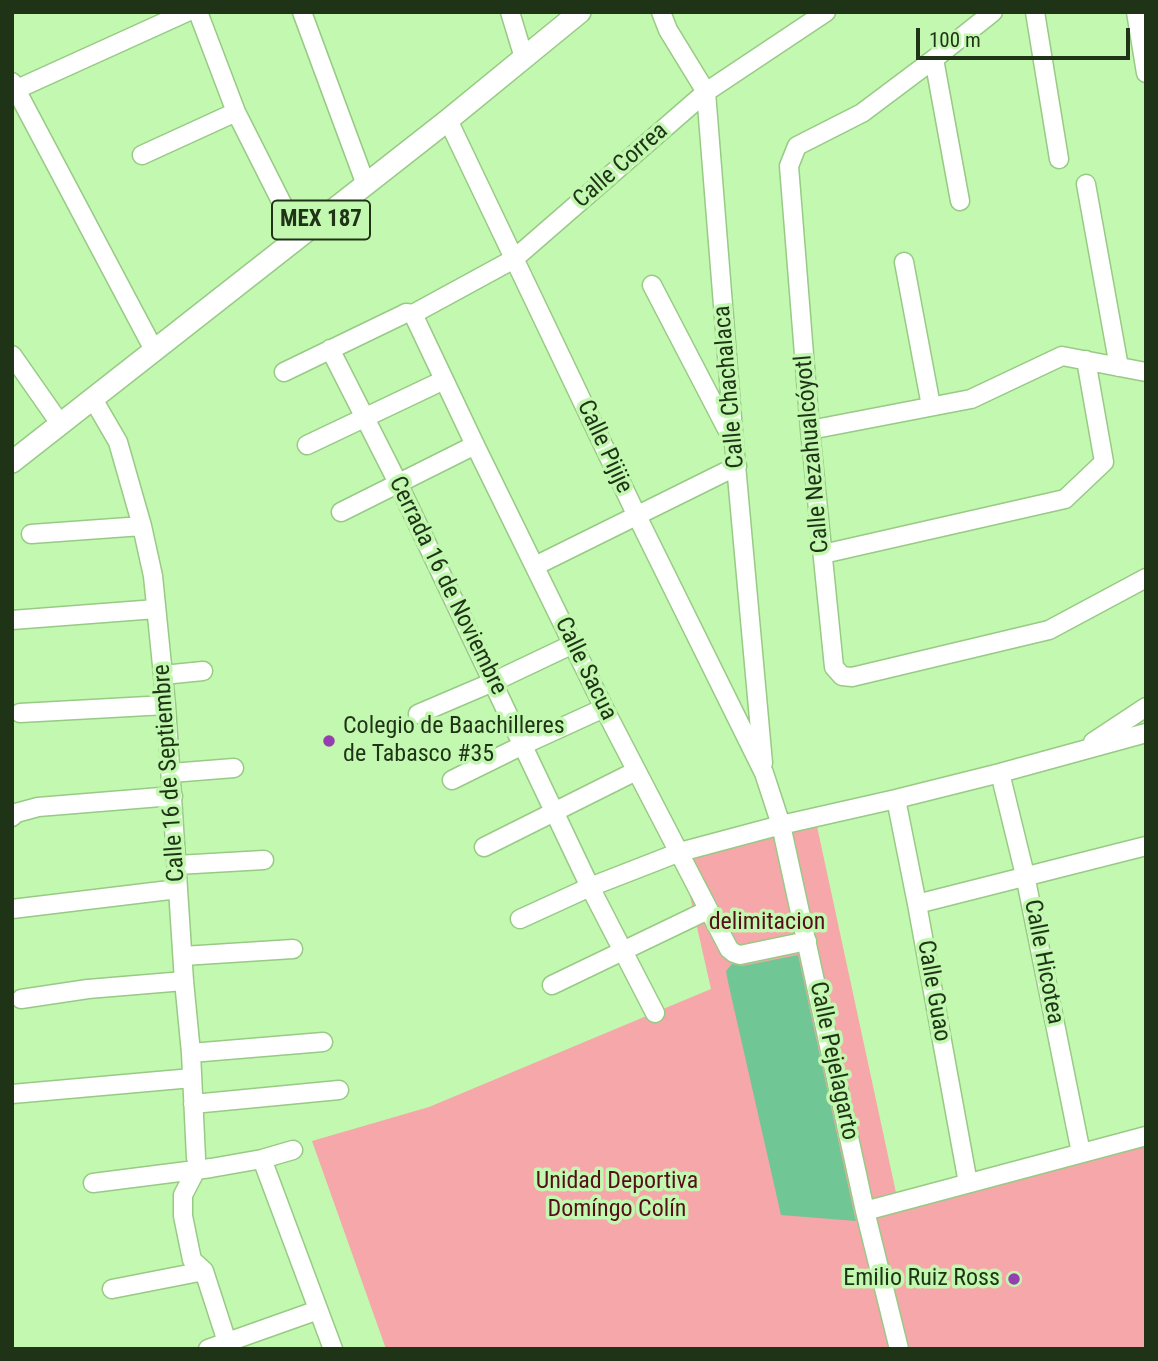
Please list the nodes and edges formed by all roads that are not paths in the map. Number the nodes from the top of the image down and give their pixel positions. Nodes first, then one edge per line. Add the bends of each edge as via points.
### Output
1 (187, 12) edge
2 (198, 12) edge
3 (302, 12) edge
4 (510, 12) edge
5 (580, 12) edge
6 (661, 12) edge
7 (826, 12) edge
8 (993, 12) edge
9 (1035, 12) edge
10 (1136, 12) edge
11 (524, 58) junction
12 (934, 59) junction
13 (1146, 73) edge
14 (14, 86) edge
15 (706, 92) junction
16 (236, 112) junction
17 (448, 120) junction
18 (142, 155) dead end
19 (1059, 159) dead end
20 (1086, 184) dead end
21 (366, 185) junction
22 (960, 201) dead end
23 (299, 237) junction
24 (514, 258) junction
25 (904, 262) dead end
26 (652, 285) dead end
27 (413, 314) junction
28 (330, 349) junction
29 (154, 350) junction
30 (12, 355) edge
31 (1086, 360) junction
32 (1119, 367) junction
33 (284, 372) dead end
34 (1146, 372) edge
35 (444, 380) junction
36 (93, 399) junction
37 (931, 406) junction
38 (366, 418) junction
39 (61, 425) junction
40 (810, 430) junction
41 (734, 443) junction
42 (307, 445) dead end
43 (475, 445) junction
44 (12, 462) edge
45 (737, 466) junction
46 (398, 483) junction
47 (341, 512) dead end
48 (637, 516) junction
49 (142, 526) junction
50 (31, 534) dead end
51 (823, 554) junction
52 (535, 566) junction
53 (1146, 578) edge
54 (156, 609) junction
55 (12, 620) edge
56 (573, 645) junction
57 (203, 671) dead end
58 (163, 675) junction
59 (493, 682) junction
60 (166, 705) junction
61 (604, 708) junction
62 (1146, 708) edge
63 (20, 713) dead end
64 (418, 714) dead end
65 (1146, 733) edge
66 (523, 745) junction
67 (1077, 752) junction
68 (234, 768) dead end
69 (636, 771) junction
70 (171, 773) junction
71 (764, 773) junction
72 (1000, 773) junction
73 (452, 780) dead end
74 (173, 796) junction
75 (896, 799) junction
76 (554, 812) junction
77 (12, 817) edge
78 (781, 825) junction
79 (1146, 846) edge
80 (484, 847) dead end
81 (680, 852) junction
82 (264, 860) dead end
83 (177, 865) junction
84 (1025, 875) junction
85 (590, 887) junction
86 (178, 889) junction
87 (917, 904) junction
88 (12, 909) edge
89 (708, 910) junction
90 (520, 919) dead end
91 (807, 941) junction
92 (293, 949) dead end
93 (622, 951) junction
94 (183, 957) junction
95 (184, 981) junction
96 (552, 985) dead end
97 (21, 999) dead end
98 (655, 1013) dead end
99 (323, 1042) dead end
100 (191, 1053) junction
101 (192, 1078) junction
102 (339, 1090) dead end
103 (12, 1094) edge
104 (193, 1104) junction
105 (1146, 1136) edge
106 (293, 1150) dead end
107 (1081, 1153) junction
108 (262, 1159) junction
109 (196, 1164) junction
110 (93, 1183) dead end
111 (968, 1183) junction
112 (865, 1211) junction
113 (204, 1270) junction
114 (112, 1289) dead end
115 (318, 1310) junction
116 (227, 1342) junction
117 (208, 1349) edge
118 (333, 1349) edge
119 (899, 1349) edge

1 - 14 street
2 - 16 street
3 - 21 street
4 - 11 street
5 - 11 main road, MEX 187
6 - 15 street, Calle Chachalaca
7 - 15 street, Calle Correa
8 - 12 street, Calle Nezahualcóyotl
9 - 19 street
10 - 13 street
11 - 17 main road, MEX 187
12 - 22 street
12 - 40 street, Calle Nezahualcóyotl via 862,113 797,146 789,166
14 - 29 street
15 - 24 street, Calle Correa
15 - 41 street, Calle Chachalaca
16 - 18 street
16 - 23 street
17 - 21 main road, MEX 187
17 - 24 street, Calle Pijije
20 - 32 street
21 - 23 main road, MEX 187
23 - 29 main road, MEX 187
24 - 27 street, Calle Correa
24 - 48 street, Calle Pijije
25 - 37 street
26 - 41 street
27 - 28 street, Calle Correa via 406,313
27 - 35 street, Calle Sacua
28 - 33 street, Calle Correa
28 - 38 street, Cerrada 16 de Noviembre
29 - 36 main road, MEX 187
30 - 39 street
31 - 32 street
31 - 37 street via 1062,356 971,399
31 - 51 street via 1104,462 1065,499
32 - 34 street
35 - 38 street
35 - 43 street, Calle Sacua
36 - 39 main road, MEX 187
36 - 49 street, Calle 16 de Septiembre via 118,442
37 - 40 street
38 - 42 street
38 - 46 street, Cerrada 16 de Noviembre
39 - 44 main road, MEX 187
40 - 51 street, Calle Nezahualcóyotl
41 - 45 street, Calle Chachalaca
43 - 46 street
43 - 52 street, Calle Sacua
45 - 48 street
45 - 71 street, Calle Chachalaca
46 - 47 street
46 - 59 street, Cerrada 16 de Noviembre
48 - 52 street
48 - 71 street, Calle Pijije
49 - 50 street
49 - 54 street, Calle 16 de Septiembre
51 - 53 street, Calle Nezahualcóyotl via 834,667 842,676 852,677 1049,630
52 - 56 street, Calle Sacua
54 - 55 street
54 - 58 street, Calle 16 de Septiembre
56 - 59 street
56 - 61 street, Calle Sacua
57 - 58 street
58 - 60 street, Calle 16 de Septiembre
59 - 64 street
59 - 66 street, Cerrada 16 de Noviembre
60 - 63 street
60 - 70 street, Calle 16 de Septiembre
61 - 66 street
61 - 69 street, Calle Sacua
62 - 67 street
65 - 67 street
66 - 73 street
66 - 76 street, Cerrada 16 de Noviembre
67 - 72 street
68 - 70 street
69 - 76 street
69 - 81 street, Calle Sacua
70 - 74 street, Calle 16 de Septiembre
71 - 78 street, Calle Pejelagarto
72 - 75 street
72 - 84 street, Calle Hicotea
74 - 77 street via 38,807
74 - 83 street, Calle 16 de Septiembre
75 - 78 street
75 - 87 street, Calle Guao
76 - 80 street
76 - 85 street, Cerrada 16 de Noviembre
78 - 81 street
78 - 91 street, Calle Pejelagarto
79 - 84 street
81 - 85 street
81 - 89 street, Calle Sacua
82 - 83 street
83 - 86 street, Calle 16 de Septiembre
84 - 87 street
84 - 107 street, Calle Hicotea
85 - 90 street
85 - 93 street, Cerrada 16 de Noviembre
86 - 88 street
86 - 94 street, Calle 16 de Septiembre
87 - 111 street, Calle Guao
89 - 91 street, Calle Sacua via 729,949 740,955
89 - 93 street
91 - 112 street, Calle Pejelagarto
92 - 94 street
93 - 96 street
93 - 98 street, Cerrada 16 de Noviembre
94 - 95 street, Calle 16 de Septiembre
95 - 97 street
95 - 100 street, Calle 16 de Septiembre
99 - 100 street
100 - 101 street, Calle 16 de Septiembre
101 - 103 street
101 - 104 street, Calle 16 de Septiembre
102 - 104 street
104 - 109 street, Calle 16 de Septiembre
105 - 107 street
106 - 108 street
107 - 111 street
108 - 109 street
108 - 115 street
109 - 110 street
109 - 113 street via 183,1195 183,1216 192,1260
111 - 112 street
112 - 119 street, Calle Pejelagarto
113 - 114 street
113 - 116 street
115 - 116 street
115 - 118 street
116 - 117 street

